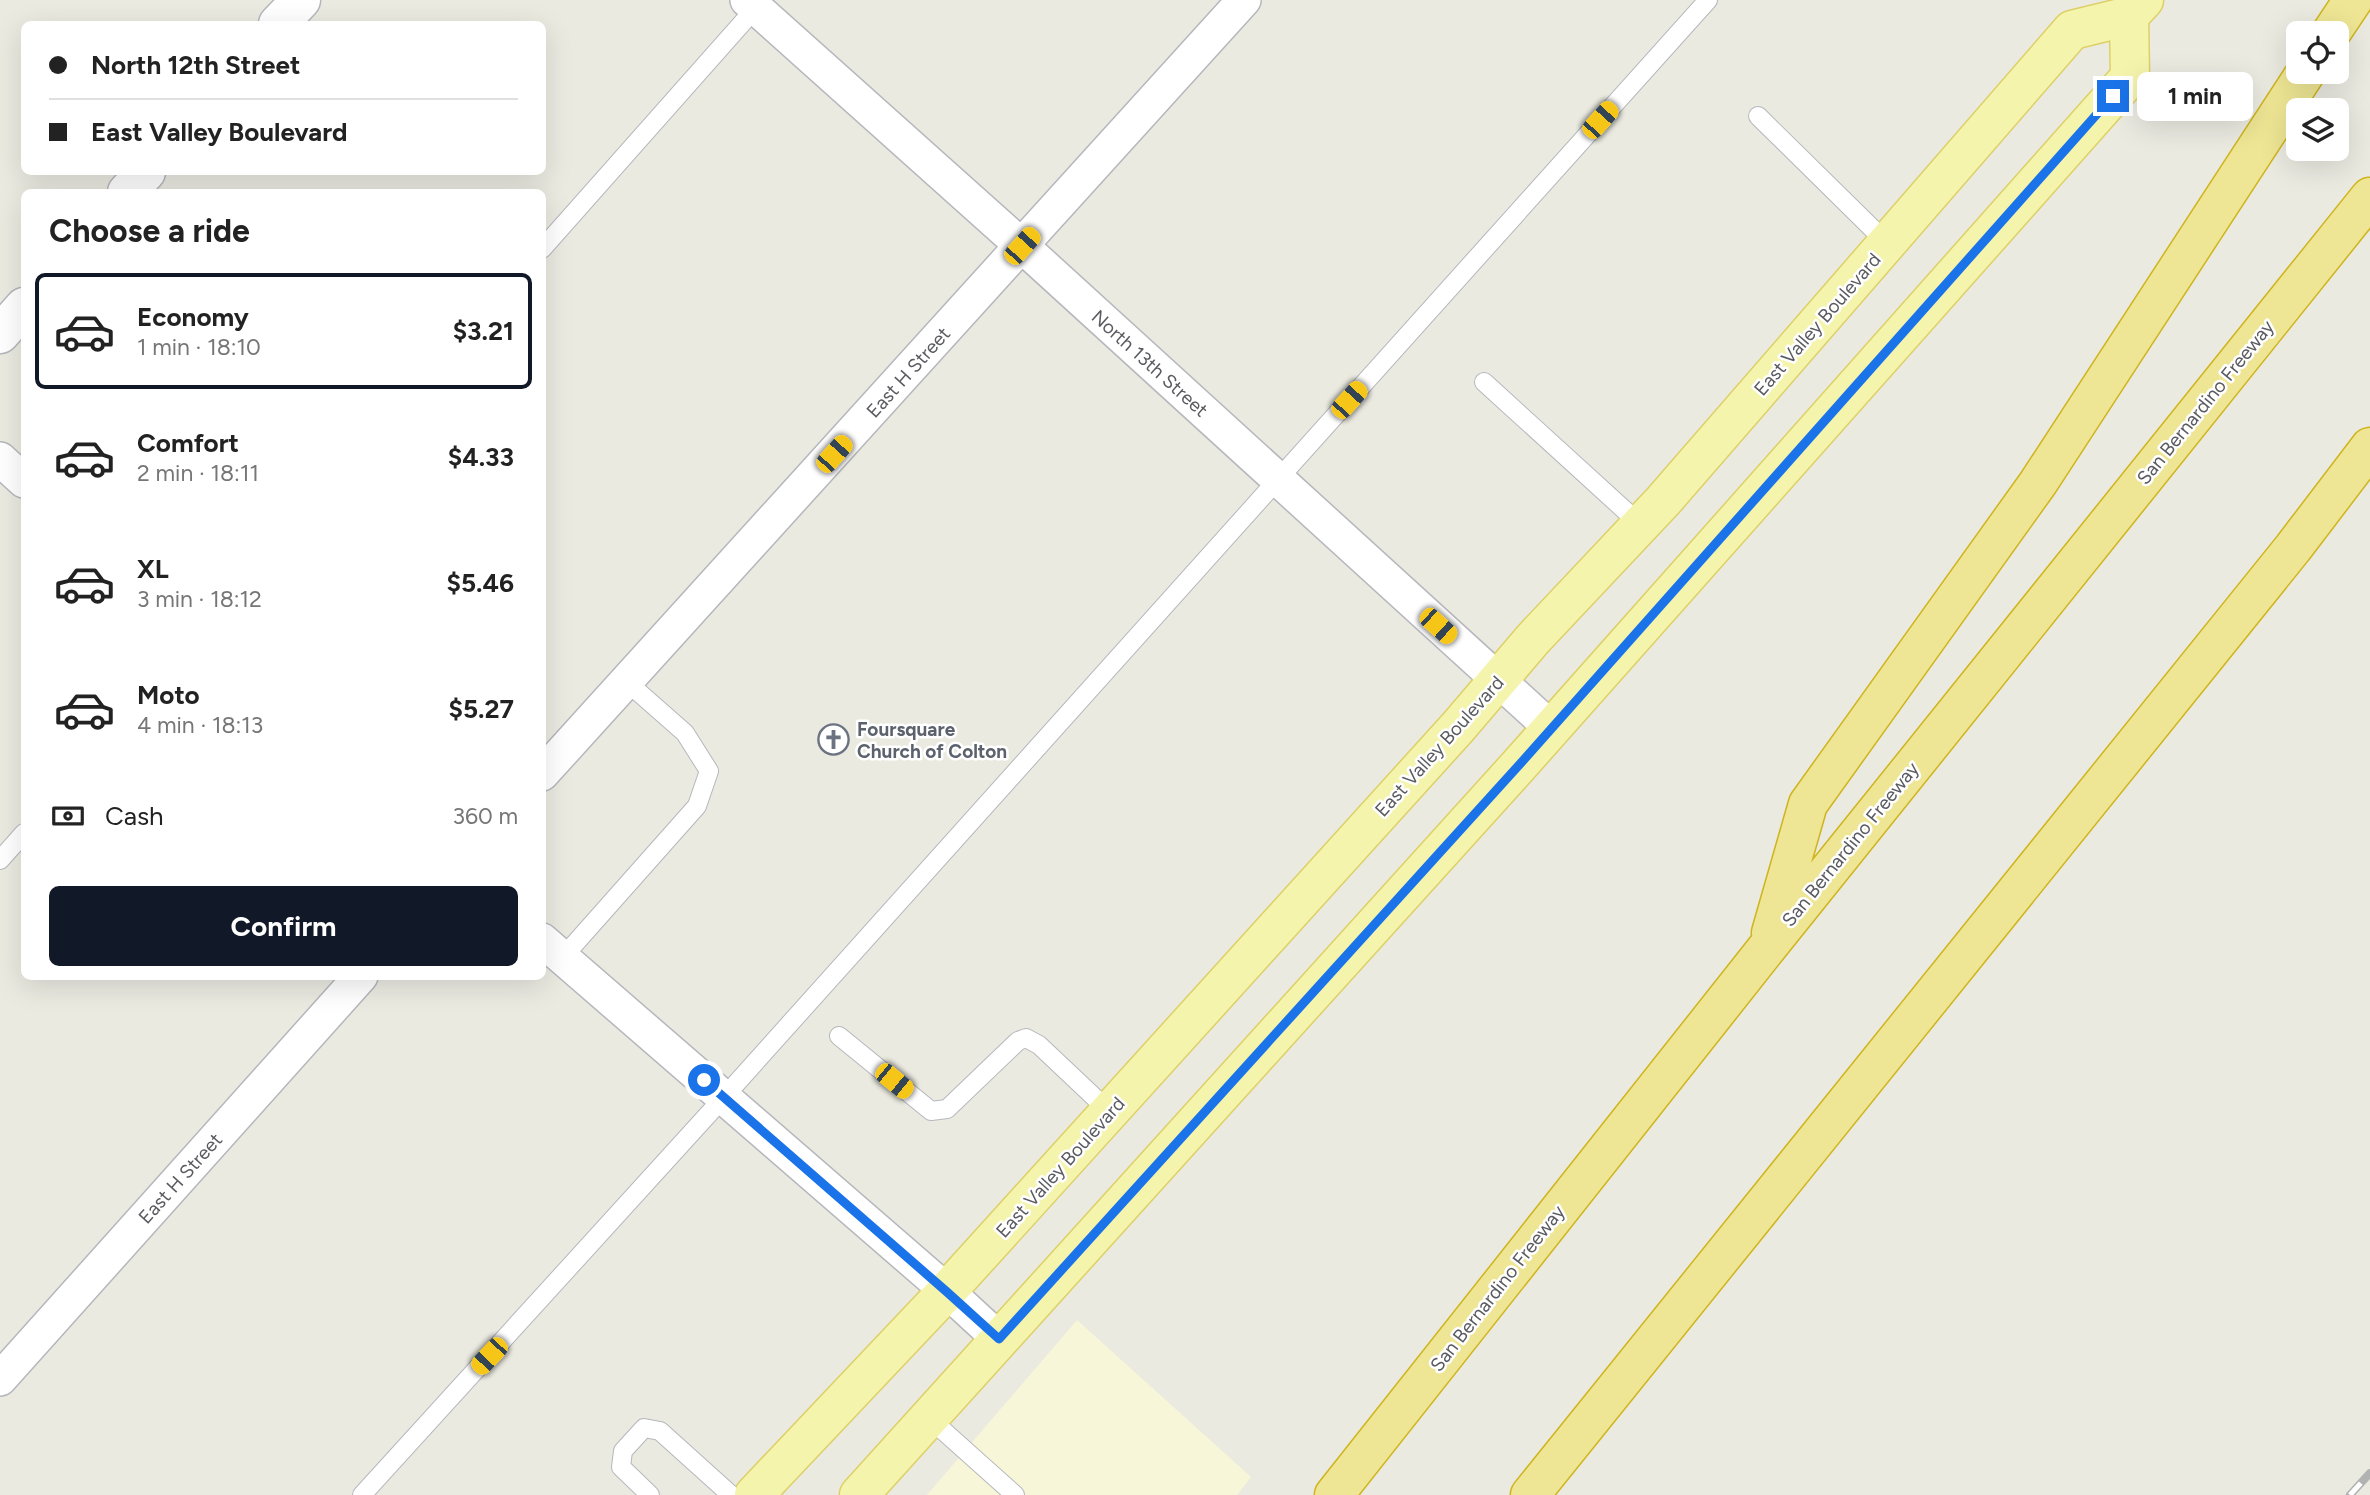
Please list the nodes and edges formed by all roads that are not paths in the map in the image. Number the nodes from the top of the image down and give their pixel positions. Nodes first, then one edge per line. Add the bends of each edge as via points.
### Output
1 (300, 0) edge
2 (1244, 0) edge
3 (1708, 0) edge
4 (2353, 0) edge
5 (755, 3) edge
6 (2136, 8) edge
7 (281, 21) edge
8 (2339, 21) edge
9 (2298, 84) edge
10 (1758, 116) dead end
11 (143, 175) edge
12 (130, 189) edge
13 (2370, 197) edge
14 (1886, 243) junction
15 (546, 245) edge
16 (1022, 246) junction
17 (21, 310) edge
18 (0, 334) edge
19 (1484, 382) dead end
20 (2370, 447) edge
21 (0, 459) edge
22 (2370, 471) edge
23 (21, 478) edge
24 (1277, 480) junction
25 (1641, 525) junction
26 (2293, 548) junction
27 (1499, 681) junction
28 (627, 682) junction
29 (1551, 728) junction
30 (546, 770) edge
31 (21, 836) edge
32 (0, 860) edge
33 (553, 948) edge
34 (1766, 949) junction
35 (356, 980) edge
36 (839, 1036) dead end
37 (724, 1097) junction
38 (1110, 1112) junction
39 (947, 1292) junction
40 (999, 1339) junction
41 (0, 1379) edge
42 (929, 1418) junction
43 (362, 1495) edge
44 (650, 1495) edge
45 (731, 1495) edge
46 (754, 1495) edge
47 (859, 1495) edge
48 (1015, 1495) edge
49 (1334, 1495) edge
50 (1531, 1495) edge

1 - 7 street
2 - 16 street, East H Street
3 - 24 lane
4 - 8 highway
5 - 15 lane
5 - 16 street, North 13th Street
6 - 14 main road, East Valley Boulevard via 2072,30
6 - 29 main road, East Valley Boulevard via 2130,77
9 - 34 highway via 2038,483 1808,804
10 - 14 lane
11 - 12 street
13 - 34 highway, San Bernardino Freeway
14 - 25 main road, East Valley Boulevard
16 - 24 street, North 13th Street
16 - 28 street, East H Street
17 - 18 street
19 - 25 lane
20 - 26 highway
21 - 23 street
22 - 26 highway
24 - 27 street, North 13th Street
24 - 37 lane
25 - 27 main road, East Valley Boulevard
26 - 50 highway
27 - 29 street, North 13th Street
27 - 38 main road, East Valley Boulevard
28 - 30 street, East H Street
28 - 33 lane via 685,733 709,771 696,806
29 - 40 main road, East Valley Boulevard
31 - 32 lane
33 - 37 street
34 - 49 highway, San Bernardino Freeway
35 - 41 street, East H Street
36 - 38 lane via 931,1111 947,1109 1026,1038
37 - 39 street
37 - 43 lane
38 - 39 main road, East Valley Boulevard
39 - 40 street
39 - 46 main road, East Valley Boulevard
40 - 42 main road, East Valley Boulevard
42 - 47 main road, East Valley Boulevard
42 - 48 lane
44 - 45 lane via 621,1467 623,1451 644,1428 660,1431

